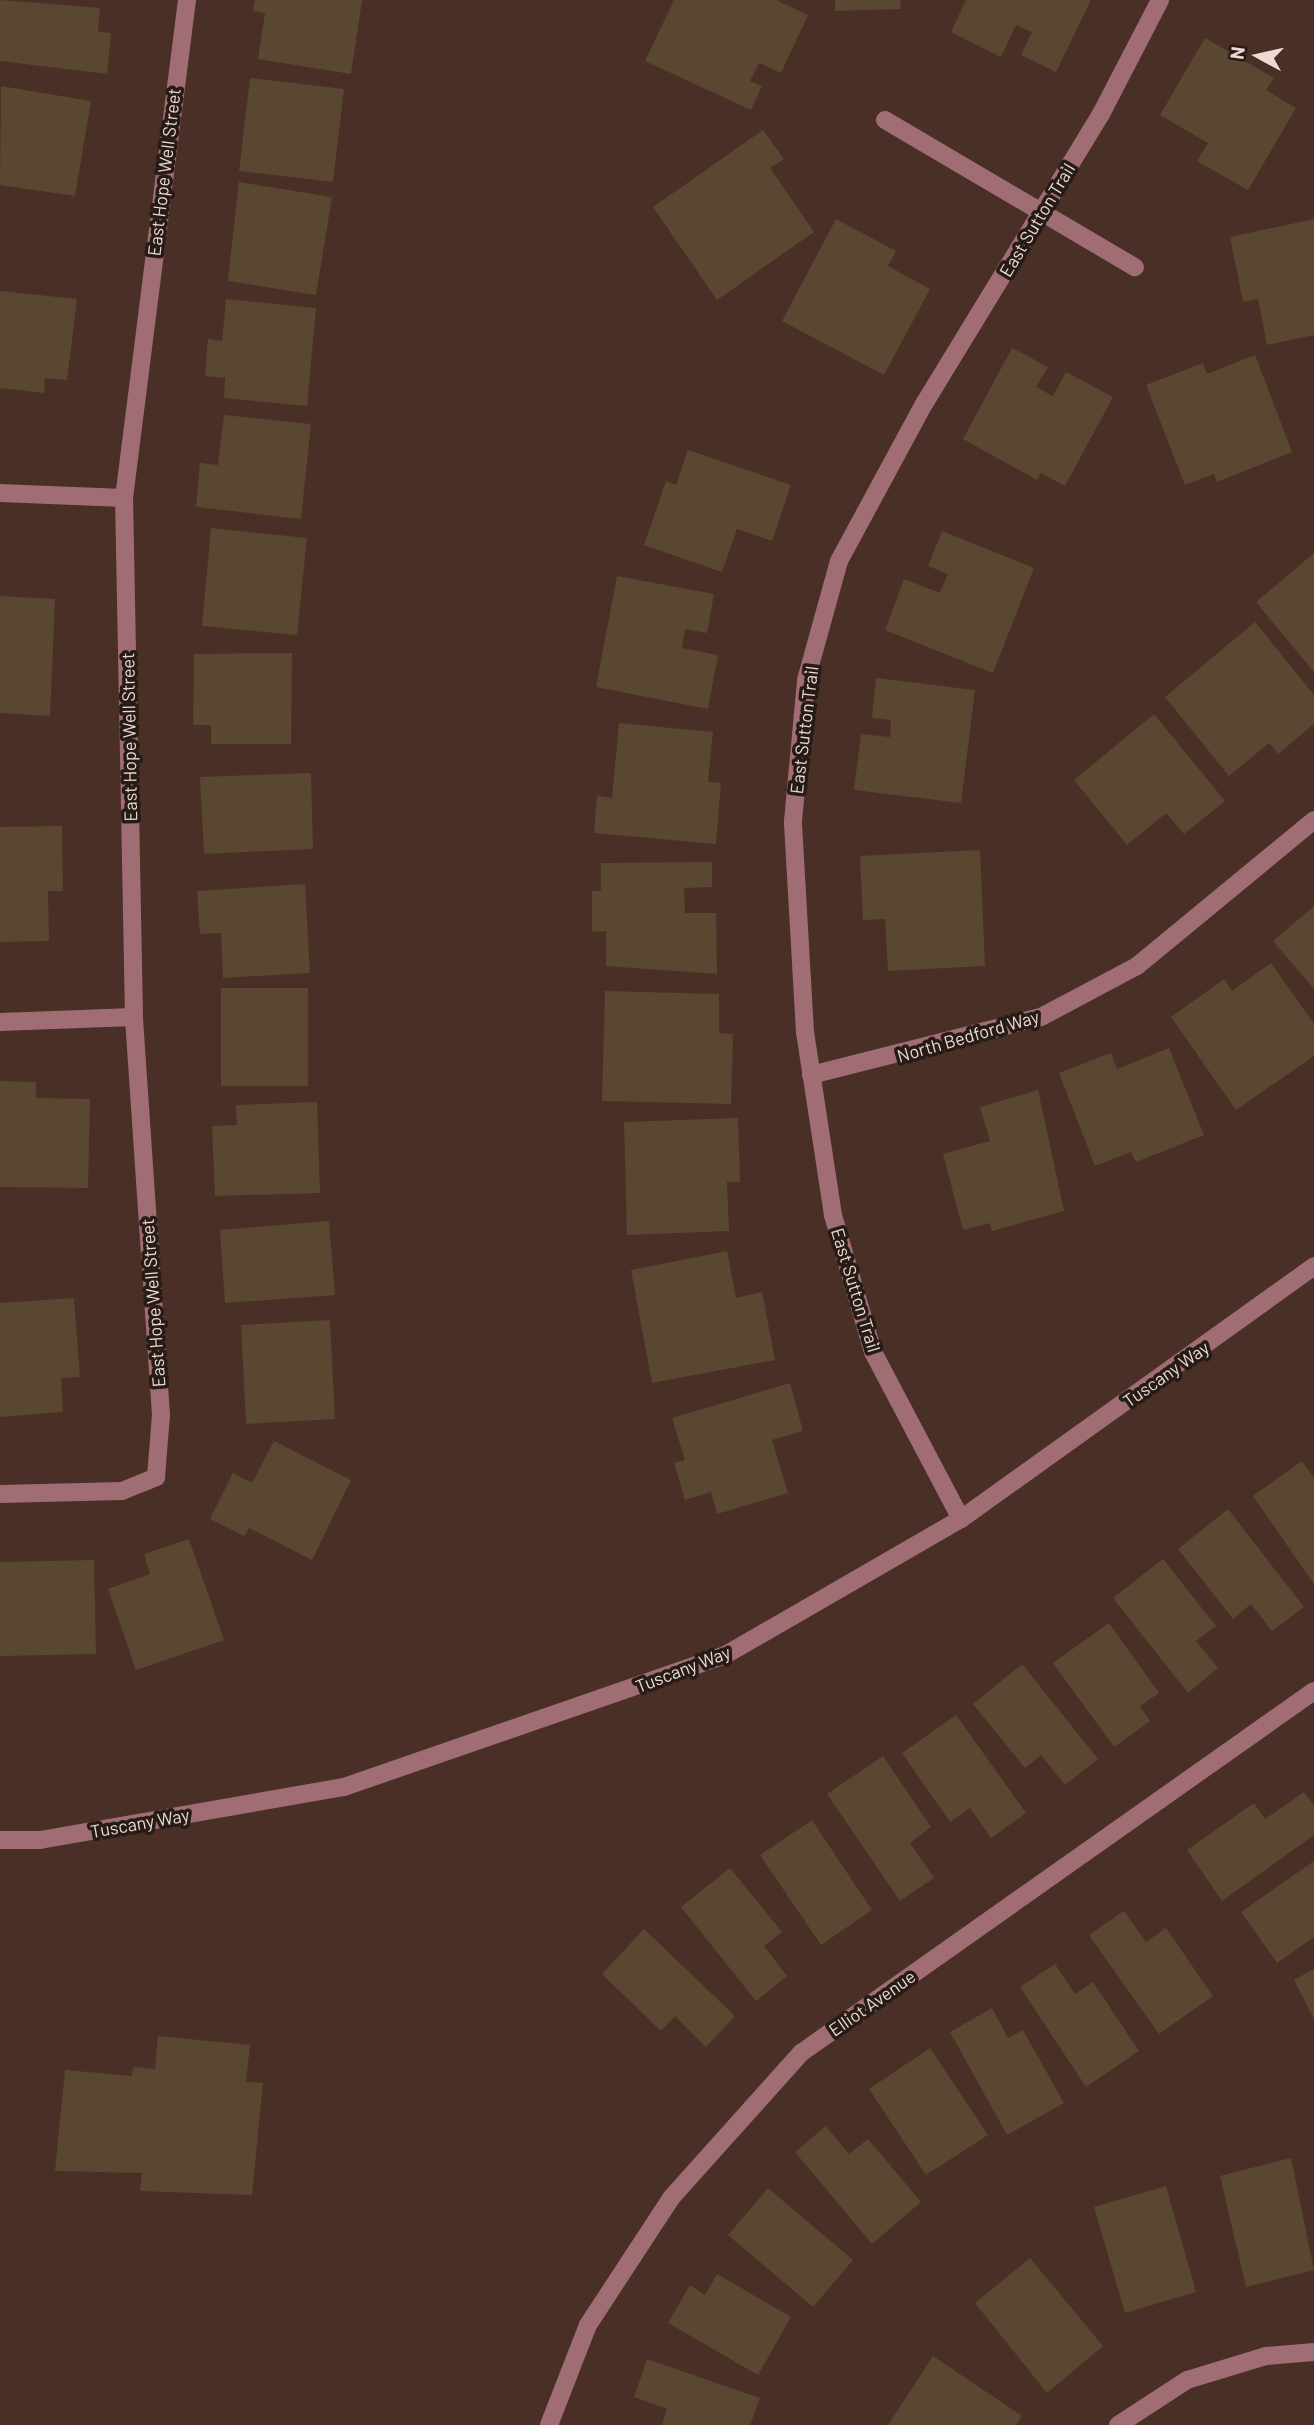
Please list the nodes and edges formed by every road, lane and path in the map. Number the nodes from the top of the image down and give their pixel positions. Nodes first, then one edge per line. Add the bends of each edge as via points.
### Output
1 (187, 0) edge
2 (1160, 0) edge
3 (885, 120) dead end
4 (1041, 213) junction
5 (1135, 267) dead end
6 (0, 493) edge
7 (124, 498) junction
8 (1314, 820) edge
9 (134, 1017) junction
10 (0, 1022) edge
11 (811, 1074) junction
12 (1314, 1266) edge
13 (0, 1494) edge
14 (961, 1519) junction
15 (1314, 1691) edge
16 (0, 1840) edge
17 (1314, 2352) edge
18 (549, 2425) edge
19 (1118, 2425) edge

1 - 7 street, East Hope Well Street
2 - 4 street, East Sutton Trail
3 - 4 street
4 - 5 street
4 - 11 street, East Sutton Trail via 839,561 810,667 793,821
6 - 7 street
7 - 9 street, East Hope Well Street
8 - 11 street, North Bedford Way via 1138,965 1041,1017
9 - 10 street
9 - 13 street, East Hope Well Street via 161,1415 156,1477 122,1491
11 - 14 street, East Sutton Trail via 833,1215 873,1352
12 - 14 street, Tuscany Way
14 - 16 street, Tuscany Way via 727,1654 391,1775 40,1840
15 - 18 street, Elliot Avenue via 801,2053 671,2198 588,2325
17 - 19 street via 1266,2356 1187,2380

